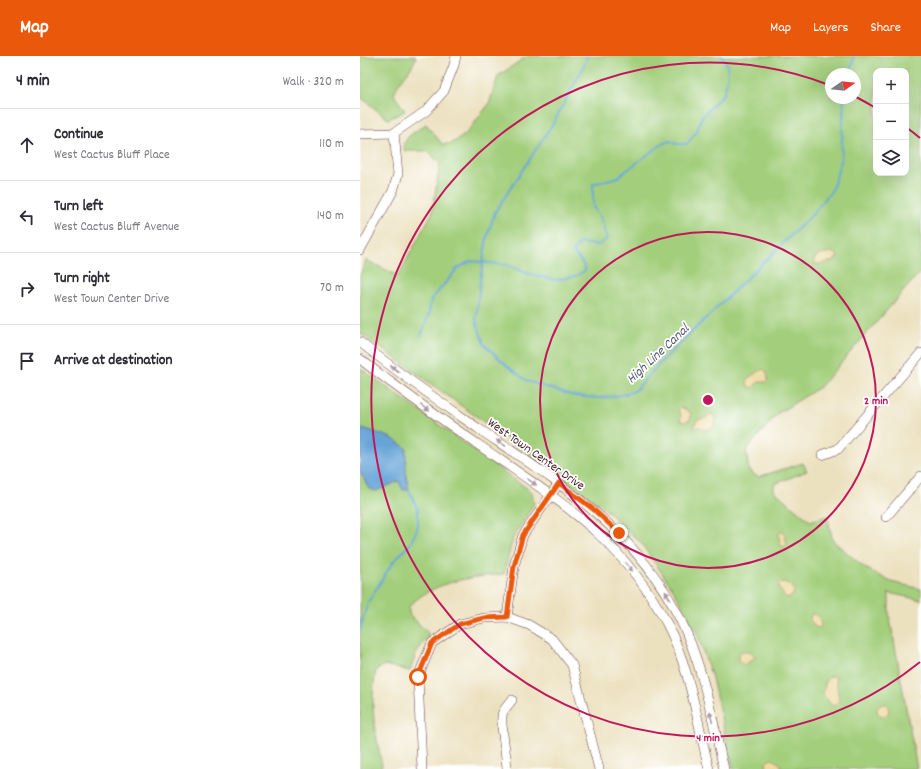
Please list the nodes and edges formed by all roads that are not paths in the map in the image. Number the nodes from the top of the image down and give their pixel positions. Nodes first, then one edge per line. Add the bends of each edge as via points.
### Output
1 (456, 56) edge
2 (394, 133) junction
3 (360, 134) edge
4 (360, 250) edge
5 (360, 342) edge
6 (921, 353) edge
7 (360, 359) edge
8 (822, 455) dead end
9 (921, 476) edge
10 (559, 483) junction
11 (550, 495) junction
12 (886, 517) dead end
13 (507, 617) junction
14 (512, 700) dead end
15 (422, 769) edge
16 (507, 769) edge
17 (599, 769) edge
18 (709, 769) edge
19 (724, 769) edge

1 - 2 street via 444,90 426,110
2 - 3 street
2 - 4 street via 398,174 393,191
10 -> 5 street, West Town Center Drive via 424,390
6 - 8 street via 838,449
7 -> 11 street, West Town Center Drive via 416,402
9 - 12 street
10 - 11 street
19 -> 10 street, West Town Center Drive via 698,666 674,607 630,545 593,509
11 - 13 street via 523,535 514,566
11 -> 18 street, West Town Center Drive via 585,520 620,554 647,589 667,624 684,669
13 - 15 street via 484,618 460,624 432,643 418,677
13 - 17 street via 529,625 552,639 572,665
14 - 16 street via 502,713

